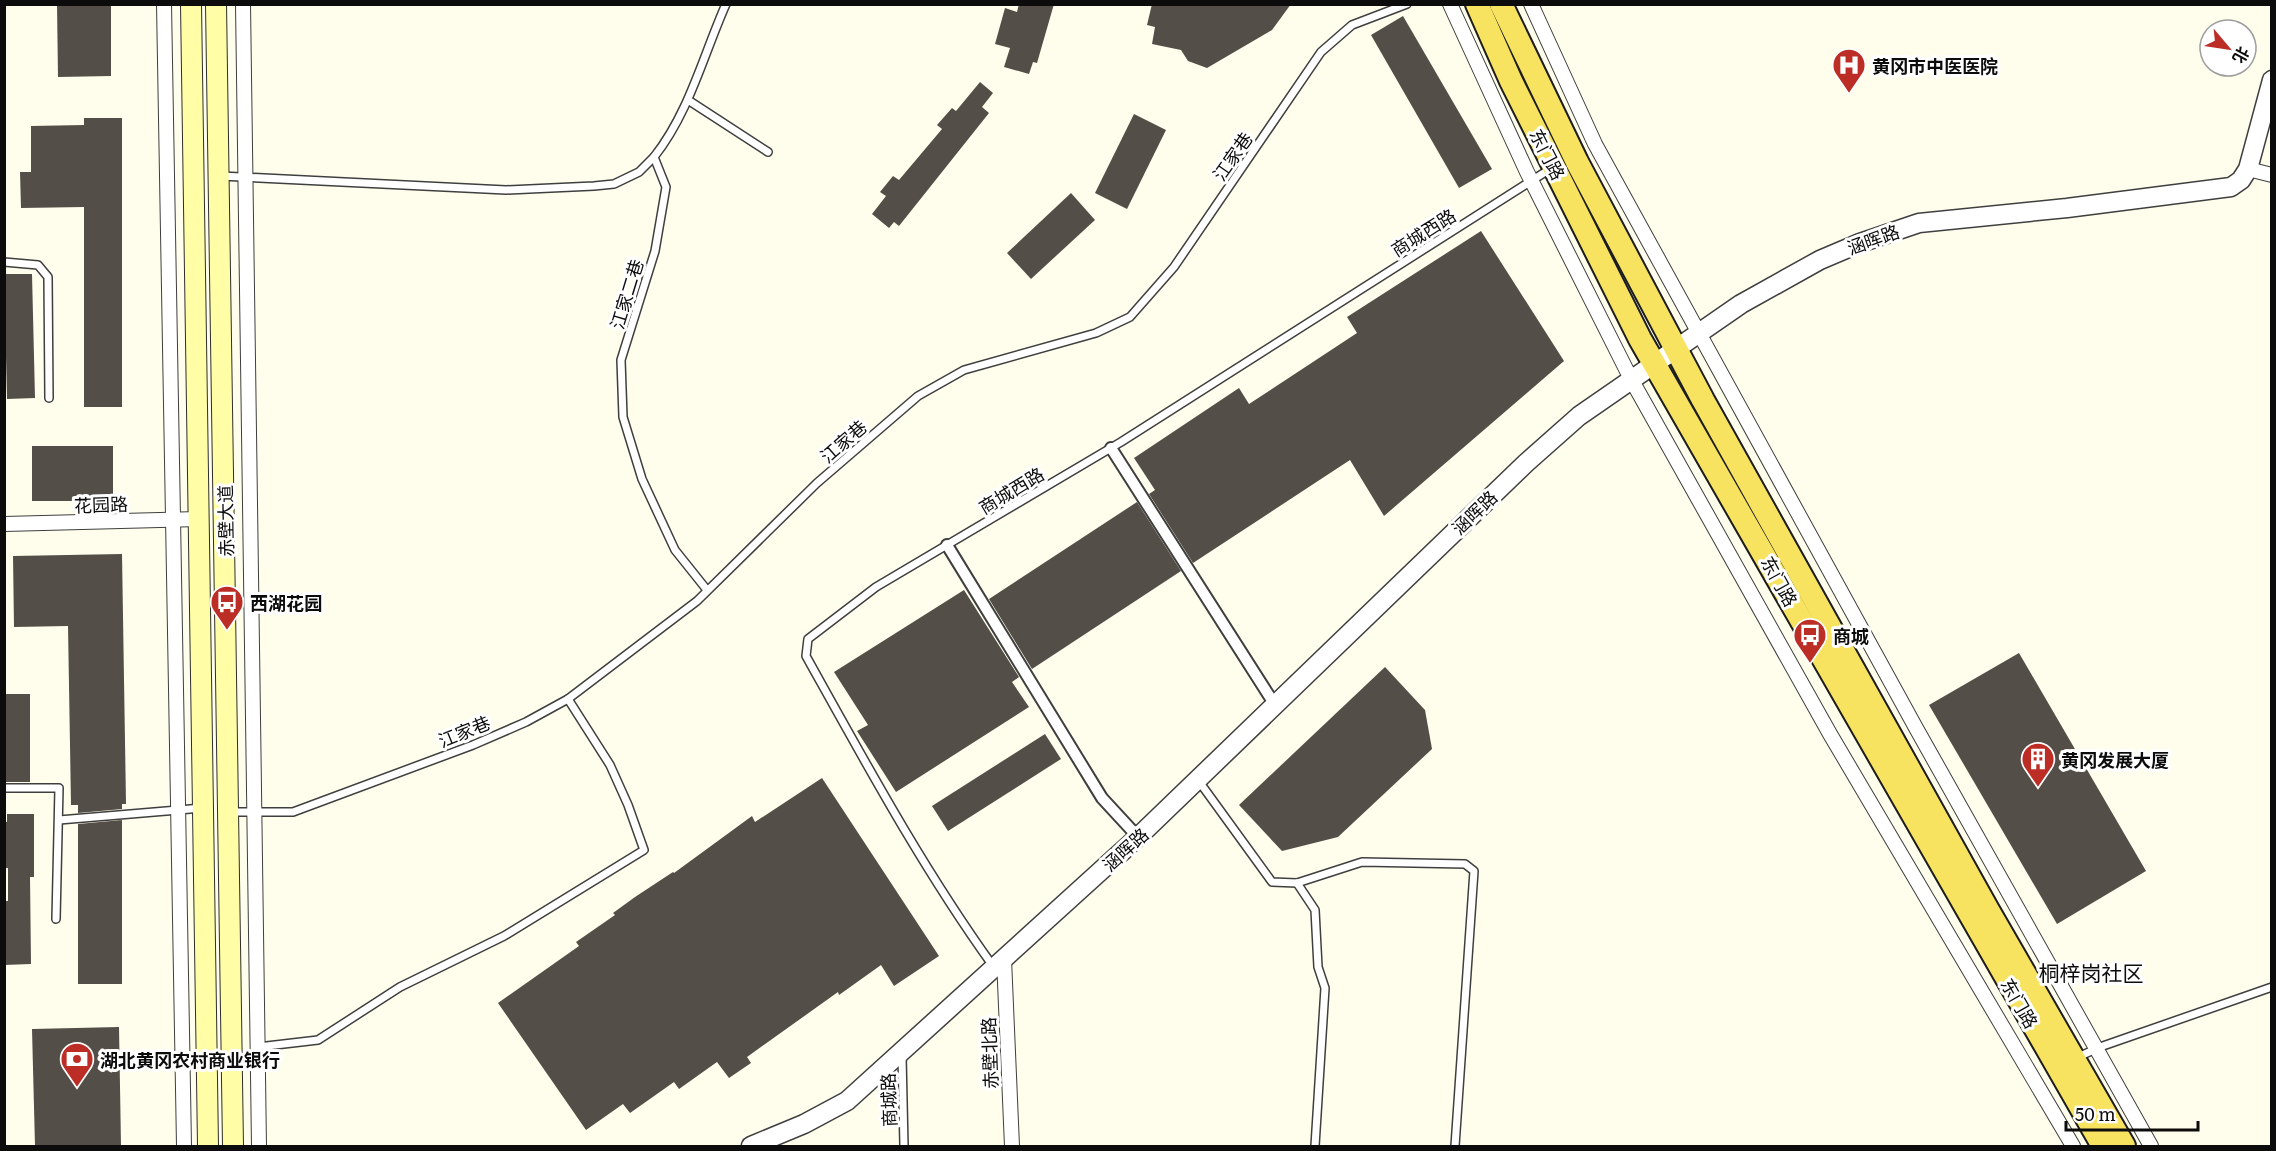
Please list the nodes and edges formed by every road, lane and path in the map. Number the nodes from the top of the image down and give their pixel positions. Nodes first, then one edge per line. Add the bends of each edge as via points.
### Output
1 (164, 4) edge
2 (191, 4) edge
3 (216, 4) edge
4 (243, 4) edge
5 (726, 4) edge
6 (1407, 4) edge
7 (1450, 4) edge
8 (1478, 4) edge
9 (1501, 4) edge
10 (1530, 4) edge
11 (2270, 89) edge
12 (687, 100) junction
13 (768, 152) dead end
14 (654, 157) junction
15 (1555, 166) junction
16 (2248, 169) junction
17 (2271, 175) edge
18 (220, 176) junction
19 (246, 177) junction
20 (1532, 180) junction
21 (4, 262) edge
22 (1700, 332) junction
23 (1676, 348) junction
24 (1654, 363) junction
25 (1631, 379) junction
26 (49, 398) dead end
27 (1111, 448) junction
28 (199, 519) junction
29 (173, 520) junction
30 (4, 524) edge
31 (947, 545) junction
32 (707, 590) junction
33 (568, 699) junction
34 (1275, 705) junction
35 (1198, 780) junction
36 (4, 788) edge
37 (202, 808) junction
38 (178, 810) junction
39 (229, 812) junction
40 (254, 812) junction
41 (58, 820) junction
42 (1138, 837) junction
43 (1297, 884) junction
44 (56, 919) dead end
45 (999, 963) junction
46 (2271, 987) edge
47 (258, 1047) junction
48 (2096, 1049) junction
49 (902, 1054) junction
50 (2074, 1059) junction
51 (184, 1146) edge
52 (207, 1146) edge
53 (233, 1146) edge
54 (259, 1146) edge
55 (751, 1146) edge
56 (904, 1146) edge
57 (1012, 1146) edge
58 (1315, 1146) edge
59 (1455, 1146) edge
60 (2073, 1146) edge
61 (2103, 1146) edge
62 (2124, 1146) edge
63 (2151, 1146) edge

1 - 29 street
2 - 28 main road, 赤壁大道
3 - 18 main road, 赤壁大道
4 - 19 street
5 - 12 lane
6 - 32 lane, 江家巷 via 1353,25 1321,52 1174,267 1130,317 1096,333 964,370 918,396 817,483
7 - 20 street
8 - 15 main road, 东门路 via 1511,81
9 - 23 main road, 东门路 via 1577,162
10 - 22 street via 1595,144
11 - 16 street
12 - 13 lane
12 - 14 lane via 670,137
14 - 19 lane via 639,172 614,184 594,186 506,190
14 - 32 lane, 江家二巷 via 666,187 655,251 621,360 623,417 642,479 675,550
15 - 20 lane, 商城西路
15 - 24 main road, 东门路
16 - 17 street
16 - 22 street, 涵晖路 via 2241,180 2223,190 1919,223 1888,232 1820,260
18 - 19 lane
18 - 39 main road, 赤壁大道
19 - 40 street
20 - 25 street
20 - 27 lane, 商城西路
21 - 26 lane via 38,265 48,277
22 - 23 street, 涵晖路
22 - 48 street
23 - 24 street, 涵晖路
23 - 50 main road, 东门路
24 - 25 street, 涵晖路
24 - 61 main road, 东门路
25 - 34 street, 涵晖路 via 1579,416 1526,463
25 - 60 street via 1830,734
27 - 31 lane, 商城西路
27 - 34 street
28 - 29 street, 花园路
28 - 37 main road, 赤壁大道
29 - 30 street, 花园路
29 - 38 street
31 - 42 street via 1102,798
31 - 45 lane, 商城西路 via 876,587 808,639 806,656 963,926
32 - 33 lane, 江家巷
33 - 40 lane, 江家巷 via 473,745 293,812
33 - 47 lane via 610,765 644,850 504,936 400,987 318,1040
34 - 35 street, 涵晖路
35 - 42 street, 涵晖路
35 - 43 lane via 1272,882
36 - 41 lane via 59,788
37 - 38 lane
37 - 52 main road, 赤壁大道
38 - 41 lane
38 - 51 street
39 - 40 lane, 江家巷
39 - 53 main road, 赤壁大道
40 - 47 street
41 - 44 lane
42 - 45 street, 涵晖路
43 - 58 lane via 1315,910 1318,967 1325,988
43 - 59 lane via 1362,862 1465,864 1474,871
45 - 49 street, 涵晖路
45 - 57 street, 赤壁北路
46 - 48 lane
47 - 54 street
48 - 50 lane
48 - 63 street
49 - 55 street, 涵晖路 via 848,1101
49 - 56 lane, 商城路
50 - 62 main road, 东门路

